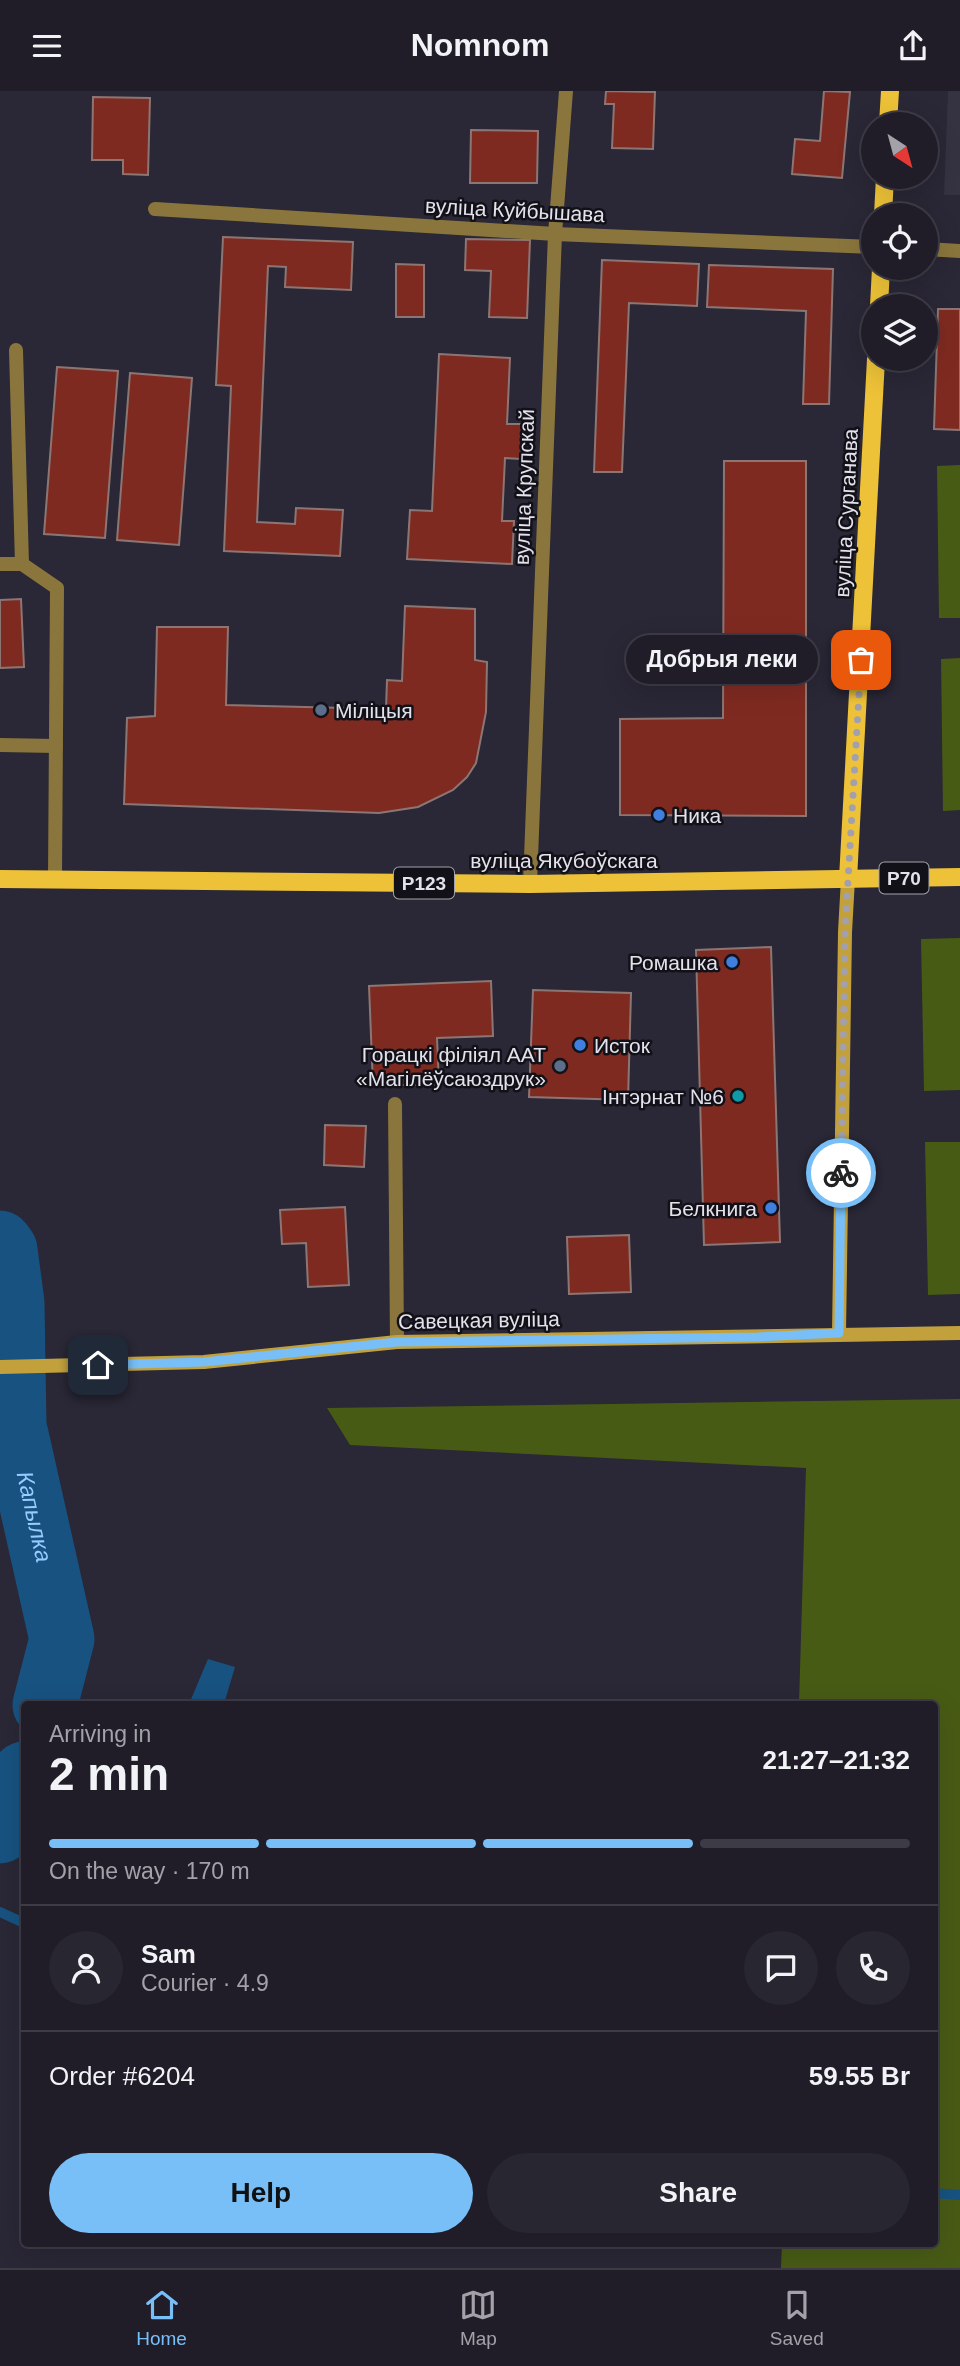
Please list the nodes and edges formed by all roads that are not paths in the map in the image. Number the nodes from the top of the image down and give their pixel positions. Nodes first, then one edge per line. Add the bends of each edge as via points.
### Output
1 (566, 91) edge
2 (890, 91) edge
3 (889, 112) edge
4 (155, 209) dead end
5 (555, 233) junction
6 (861, 246) edge
7 (938, 250) edge
8 (960, 251) edge
9 (16, 350) dead end
10 (875, 371) edge
11 (0, 564) edge
12 (22, 565) junction
13 (0, 745) edge
14 (56, 746) junction
15 (960, 877) edge
16 (55, 878) junction
17 (0, 879) edge
18 (848, 879) junction
19 (530, 884) junction
20 (395, 1104) dead end
21 (839, 1333) junction
22 (960, 1333) edge
23 (397, 1342) junction
24 (0, 1367) edge

1 - 5 street, вуліца Крупскай
2 - 3 main road
4 - 5 street, вуліца Куйбышава
5 - 6 street, вуліца Куйбышава
5 - 19 street, вуліца Крупскай
7 - 8 street
9 - 12 street
10 - 18 main road, вуліца Сурганава / Р70
11 - 12 street
12 - 14 street via 57,588
13 - 14 street
14 - 16 street
15 - 18 main road, вуліца Якубоўскага / Р70
16 - 17 main road, вуліца Якубоўскага / Р123
16 - 19 main road, вуліца Якубоўскага / Р123
18 - 19 main road, вуліца Якубоўскага / Р123
18 - 21 main road
20 - 23 street
21 - 22 main road, Савецкая вуліца
21 - 23 main road, Савецкая вуліца
23 - 24 main road, Савецкая вуліца via 204,1362

